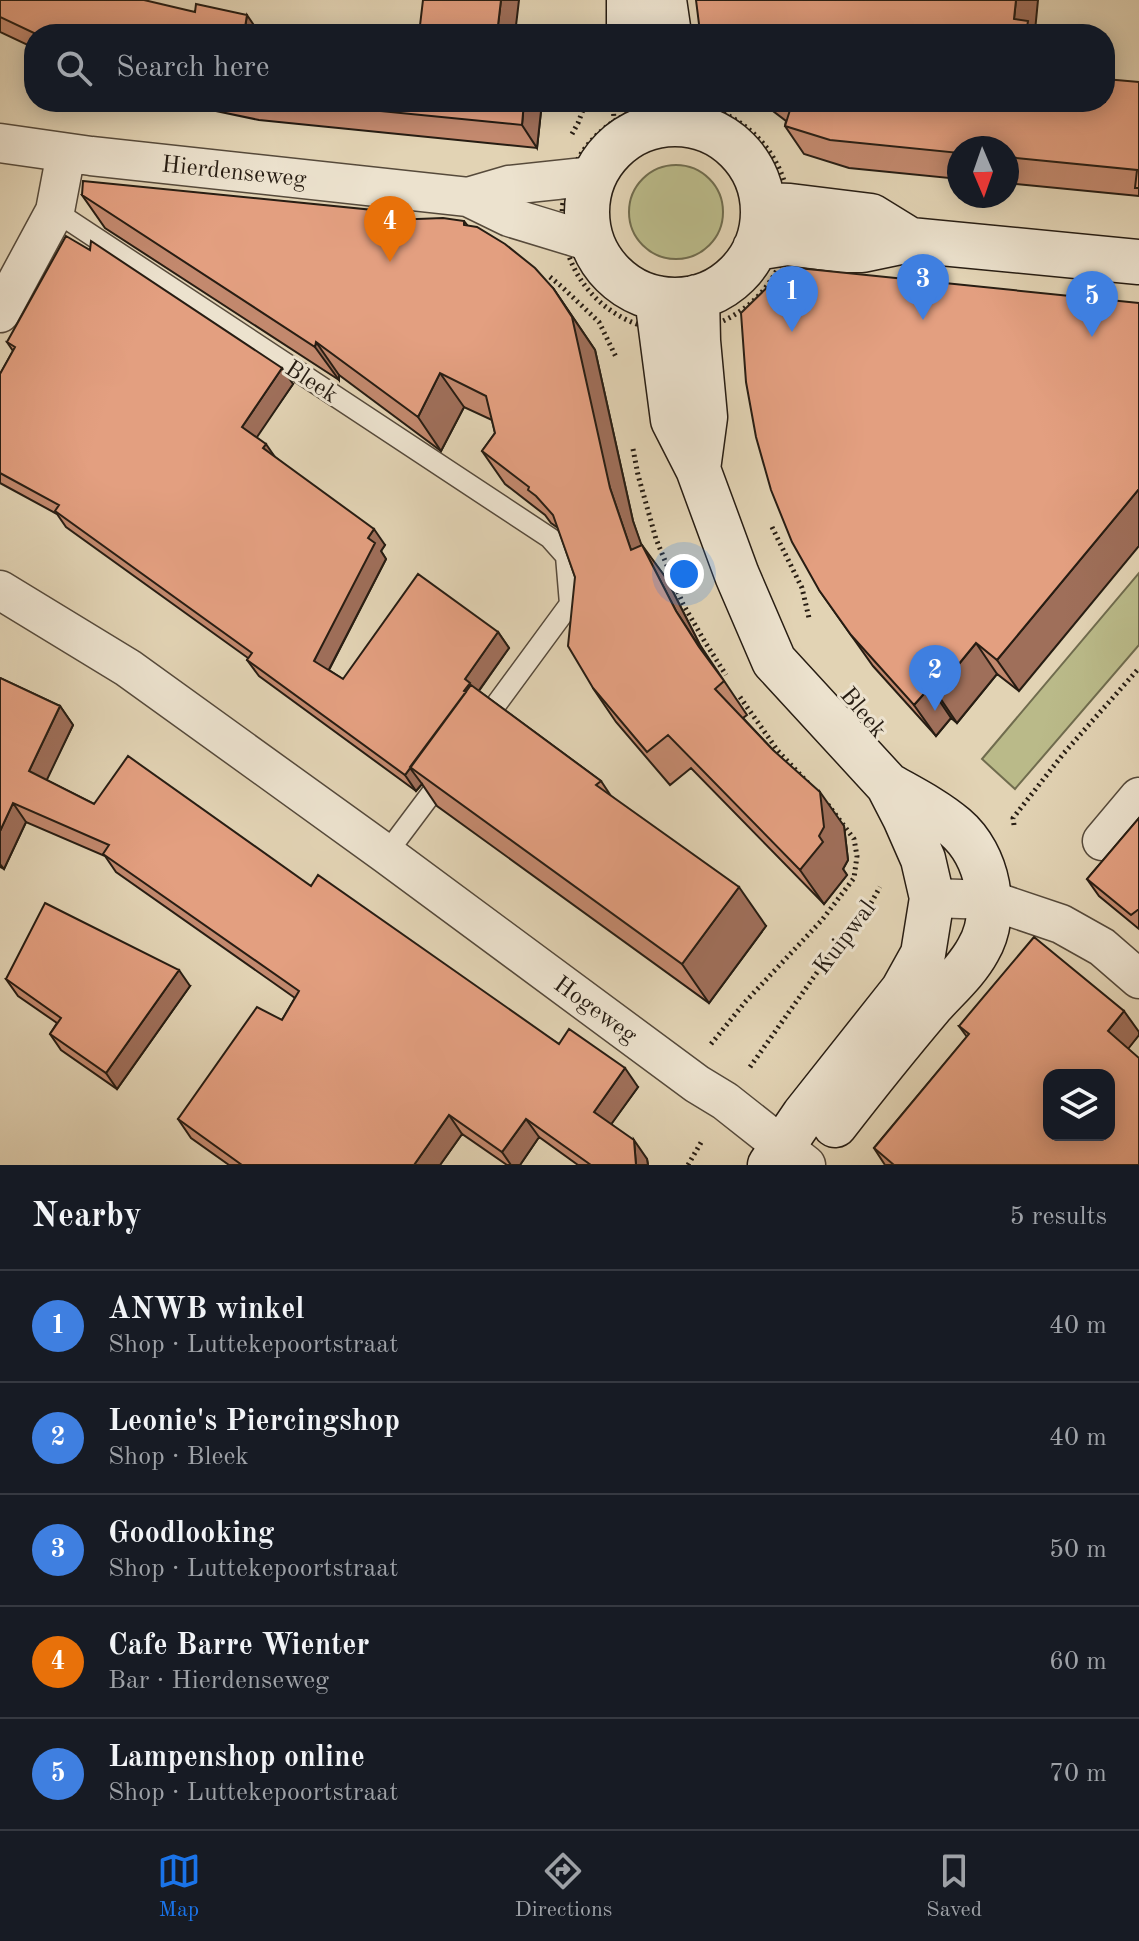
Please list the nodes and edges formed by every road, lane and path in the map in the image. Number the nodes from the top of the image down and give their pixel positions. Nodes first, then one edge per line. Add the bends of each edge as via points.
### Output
1 (629, 0) edge
2 (664, 0) edge
3 (629, 24) edge
4 (668, 24) edge
5 (689, 112) edge
6 (701, 112) edge
7 (711, 112) edge
8 (625, 114) edge
9 (0, 143) edge
10 (66, 153) junction
11 (581, 178) junction
12 (468, 197) junction
13 (55, 211) junction
14 (774, 225) junction
15 (577, 238) junction
16 (1139, 262) edge
17 (541, 271) edge
18 (0, 313) edge
19 (693, 318) junction
20 (621, 369) dead end
21 (633, 448) dead end
22 (768, 516) edge
23 (0, 590) edge
24 (809, 619) dead end
25 (1139, 668) edge
26 (888, 785) junction
27 (815, 791) edge
28 (1139, 797) edge
29 (825, 801) edge
30 (1013, 818) dead end
31 (1102, 841) dead end
32 (386, 854) junction
33 (883, 878) dead end
34 (932, 898) junction
35 (990, 900) junction
36 (1139, 979) edge
37 (708, 1049) dead end
38 (725, 1101) junction
39 (793, 1161) edge

1 - 3 street
2 - 4 street
5 - 8 street via 662,124
6 - 14 street via 742,154
7 - 14 path via 737,120 773,157 784,181
8 - 11 street via 610,152
8 - 11 path via 585,148 575,163
9 - 10 street, Hierdenseweg
10 - 12 street, Hierdenseweg
10 - 13 street
11 - 12 street, Hierdenseweg via 509,185
11 - 15 street via 586,220
11 - 15 path via 562,206
12 - 15 street, Hierdenseweg via 509,217
13 - 18 street
13 - 32 lane, Bleek via 550,538 566,556 570,604
14 - 16 street via 842,250 910,240
14 - 19 street via 743,268 712,292
14 - 19 path via 780,262 757,297 740,310
15 - 19 street via 615,277
15 - 19 path via 569,257 580,278 625,319
17 - 20 path via 599,322
19 - 26 street, Bleek via 705,417 698,469 737,575 774,661
21 - 27 path via 656,539 683,604 755,719
22 - 24 path via 802,588
23 - 32 street, Hogeweg via 128,668
25 - 30 path
26 - 34 street, Bleek via 923,859
26 - 35 street, Bleek via 958,829 981,864
28 - 31 street
29 - 37 path via 854,839 854,878
32 - 38 street, Hogeweg
33 - 38 path, Kuipwal via 867,910
34 - 35 street
34 - 39 street via 923,954 903,990 804,1115
35 - 36 street via 1061,924 1102,947
35 - 39 street via 980,947 967,967
38 - 39 street, Hogeweg

